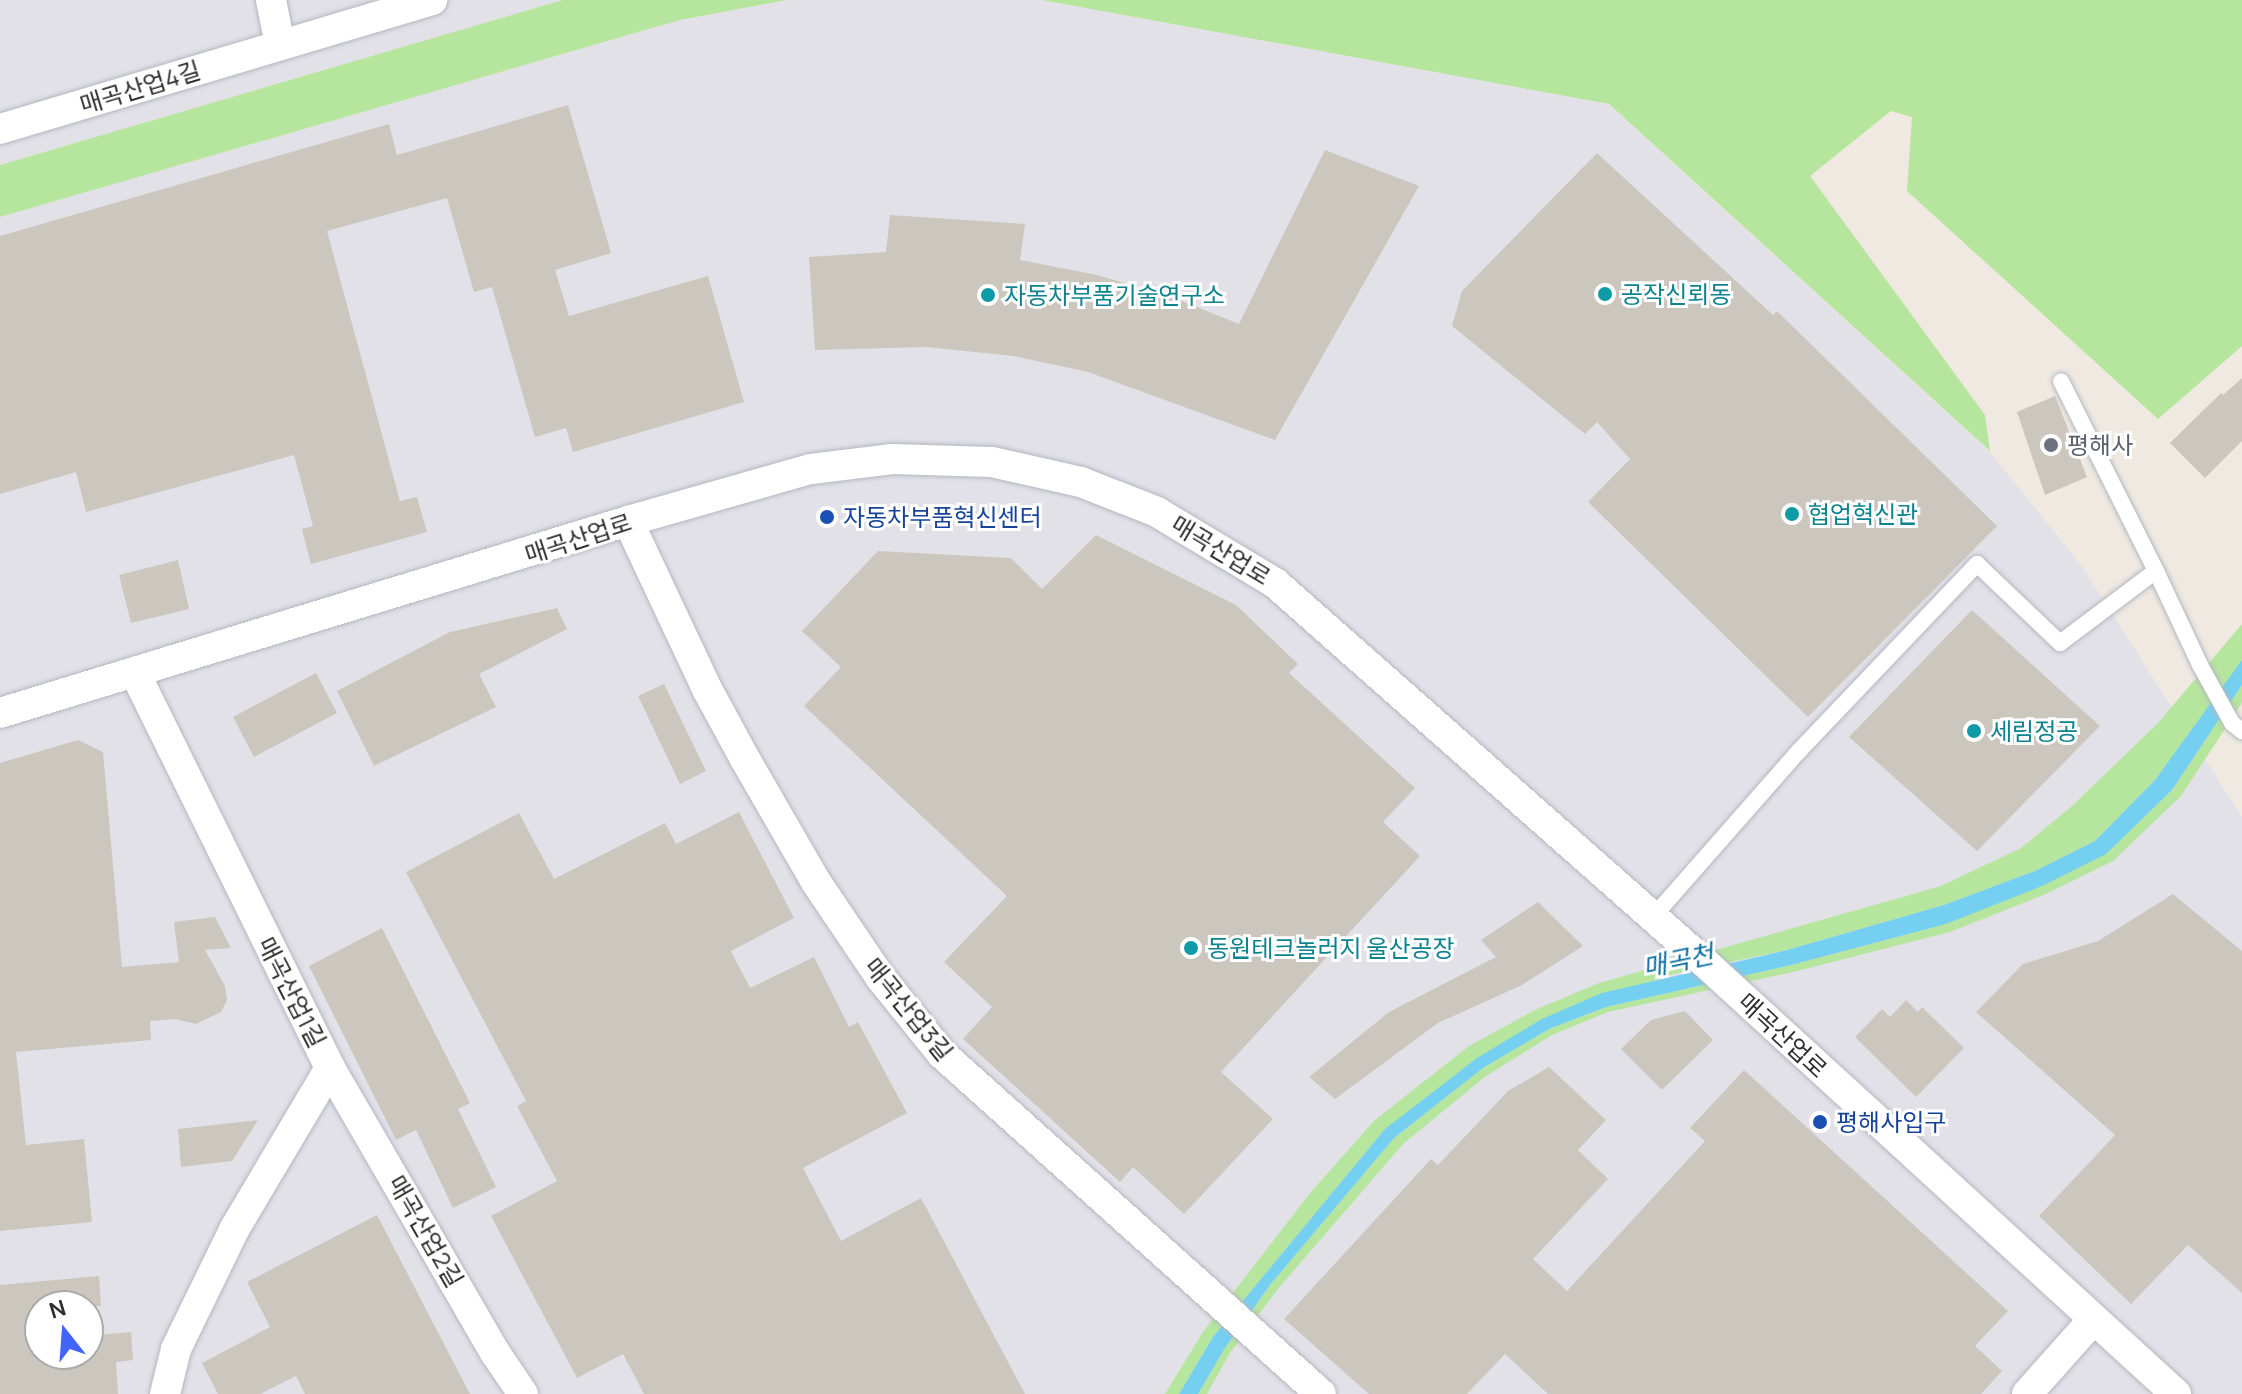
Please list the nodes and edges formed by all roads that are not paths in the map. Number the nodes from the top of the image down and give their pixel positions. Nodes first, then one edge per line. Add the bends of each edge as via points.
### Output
1 (271, 0) edge
2 (432, 0) edge
3 (280, 45) junction
4 (0, 129) edge
5 (2061, 381) dead end
6 (628, 521) junction
7 (2156, 571) junction
8 (135, 673) junction
9 (0, 713) edge
10 (2237, 727) edge
11 (1653, 917) junction
12 (330, 1068) junction
13 (2092, 1321) junction
14 (165, 1394) edge
15 (523, 1394) edge
16 (1321, 1394) edge
17 (2027, 1394) edge
18 (2176, 1394) edge

1 - 3 street
2 - 3 street, 매곡산업4길
3 - 4 street, 매곡산업4길
5 - 7 lane
6 - 8 street, 매곡산업로
6 - 11 street, 매곡산업로 via 811,469 892,459 992,462 1081,482 1157,512 1275,583
6 - 16 street, 매곡산업3길 via 745,759 809,870 880,977 942,1054
7 - 10 lane via 2200,665
7 - 11 lane via 2060,643 1977,564 1798,752
8 - 9 street, 매곡산업로
8 - 12 street, 매곡산업1길
11 - 13 street, 매곡산업로
12 - 14 street, 매곡산업1길 via 234,1230 176,1349
12 - 15 street, 매곡산업2길
13 - 17 street
13 - 18 street, 매곡산업로

